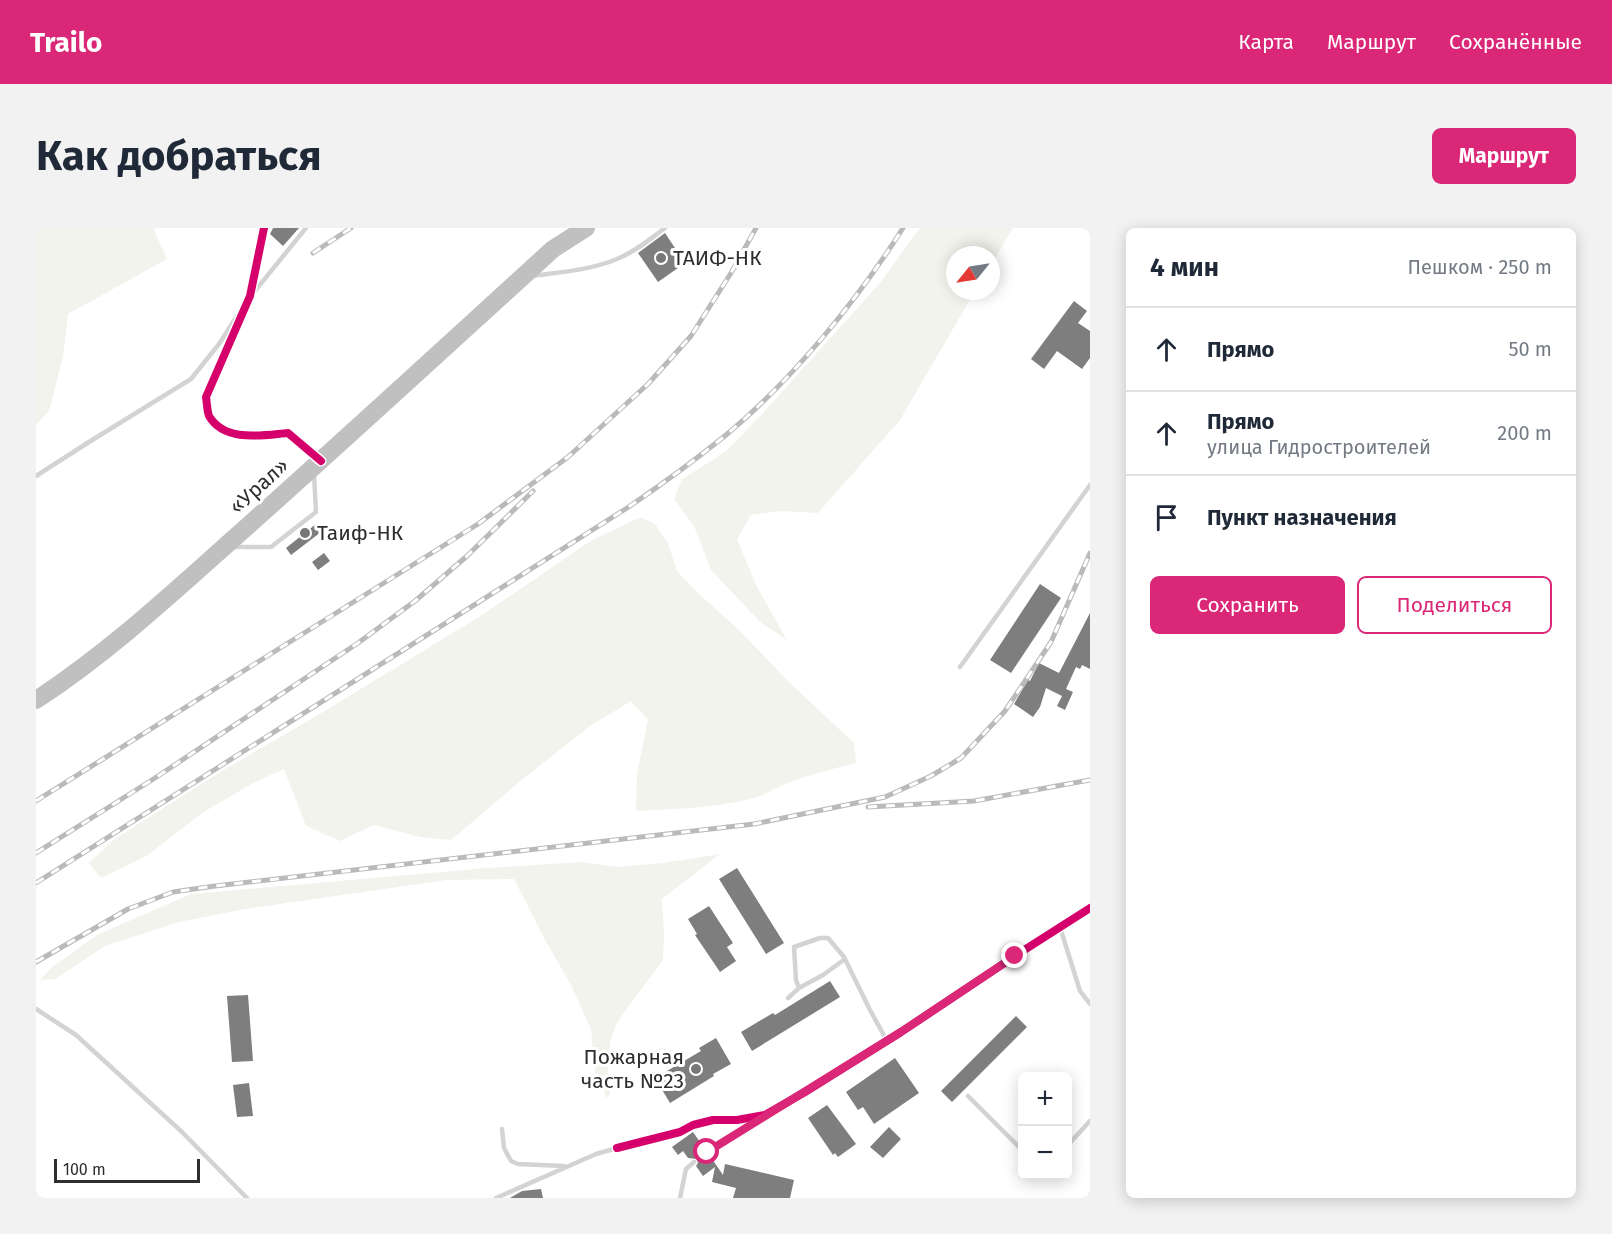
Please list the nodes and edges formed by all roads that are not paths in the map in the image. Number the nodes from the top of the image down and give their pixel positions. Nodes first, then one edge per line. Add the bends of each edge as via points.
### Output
1 (264, 228) edge
2 (306, 228) edge
3 (586, 228) edge
4 (665, 228) edge
5 (522, 278) junction
6 (250, 296) junction
7 (317, 464) junction
8 (36, 476) edge
9 (1090, 484) edge
10 (224, 547) junction
11 (960, 667) dead end
12 (36, 700) edge
13 (1090, 908) edge
14 (1060, 927) junction
15 (845, 959) junction
16 (799, 988) junction
17 (788, 998) dead end
18 (1090, 1004) edge
19 (36, 1009) edge
20 (887, 1041) junction
21 (968, 1096) dead end
22 (765, 1116) junction
23 (1090, 1121) edge
24 (502, 1129) dead end
25 (1072, 1141) edge
26 (1018, 1146) edge
27 (617, 1149) joint
28 (707, 1152) dead end
29 (693, 1162) dead end
30 (567, 1167) junction
31 (247, 1198) edge
32 (496, 1198) edge
33 (680, 1198) edge

1 - 6 street
2 - 6 lane
3 - 5 highway, «Урал» via 553,249
4 - 5 lane via 618,259
5 - 7 highway, «Урал»
6 - 7 street via 206,397 208,414 218,426 235,435 288,433
6 - 8 lane via 191,379
7 - 10 highway, «Урал»
7 - 10 lane via 316,512 271,547
9 - 11 lane
10 - 12 highway, «Урал» via 140,622
13 - 14 street
14 - 18 lane via 1080,991
14 - 20 street
15 - 16 lane
15 - 16 lane via 828,938 794,946
15 - 20 lane
16 - 17 lane
19 - 31 lane via 76,1035
20 - 22 street
21 - 26 lane
22 - 27 street via 713,1120
22 - 28 lane
23 - 25 lane
24 - 30 lane via 504,1148 511,1161
27 - 30 lane
29 - 33 lane via 686,1168
30 - 32 lane

